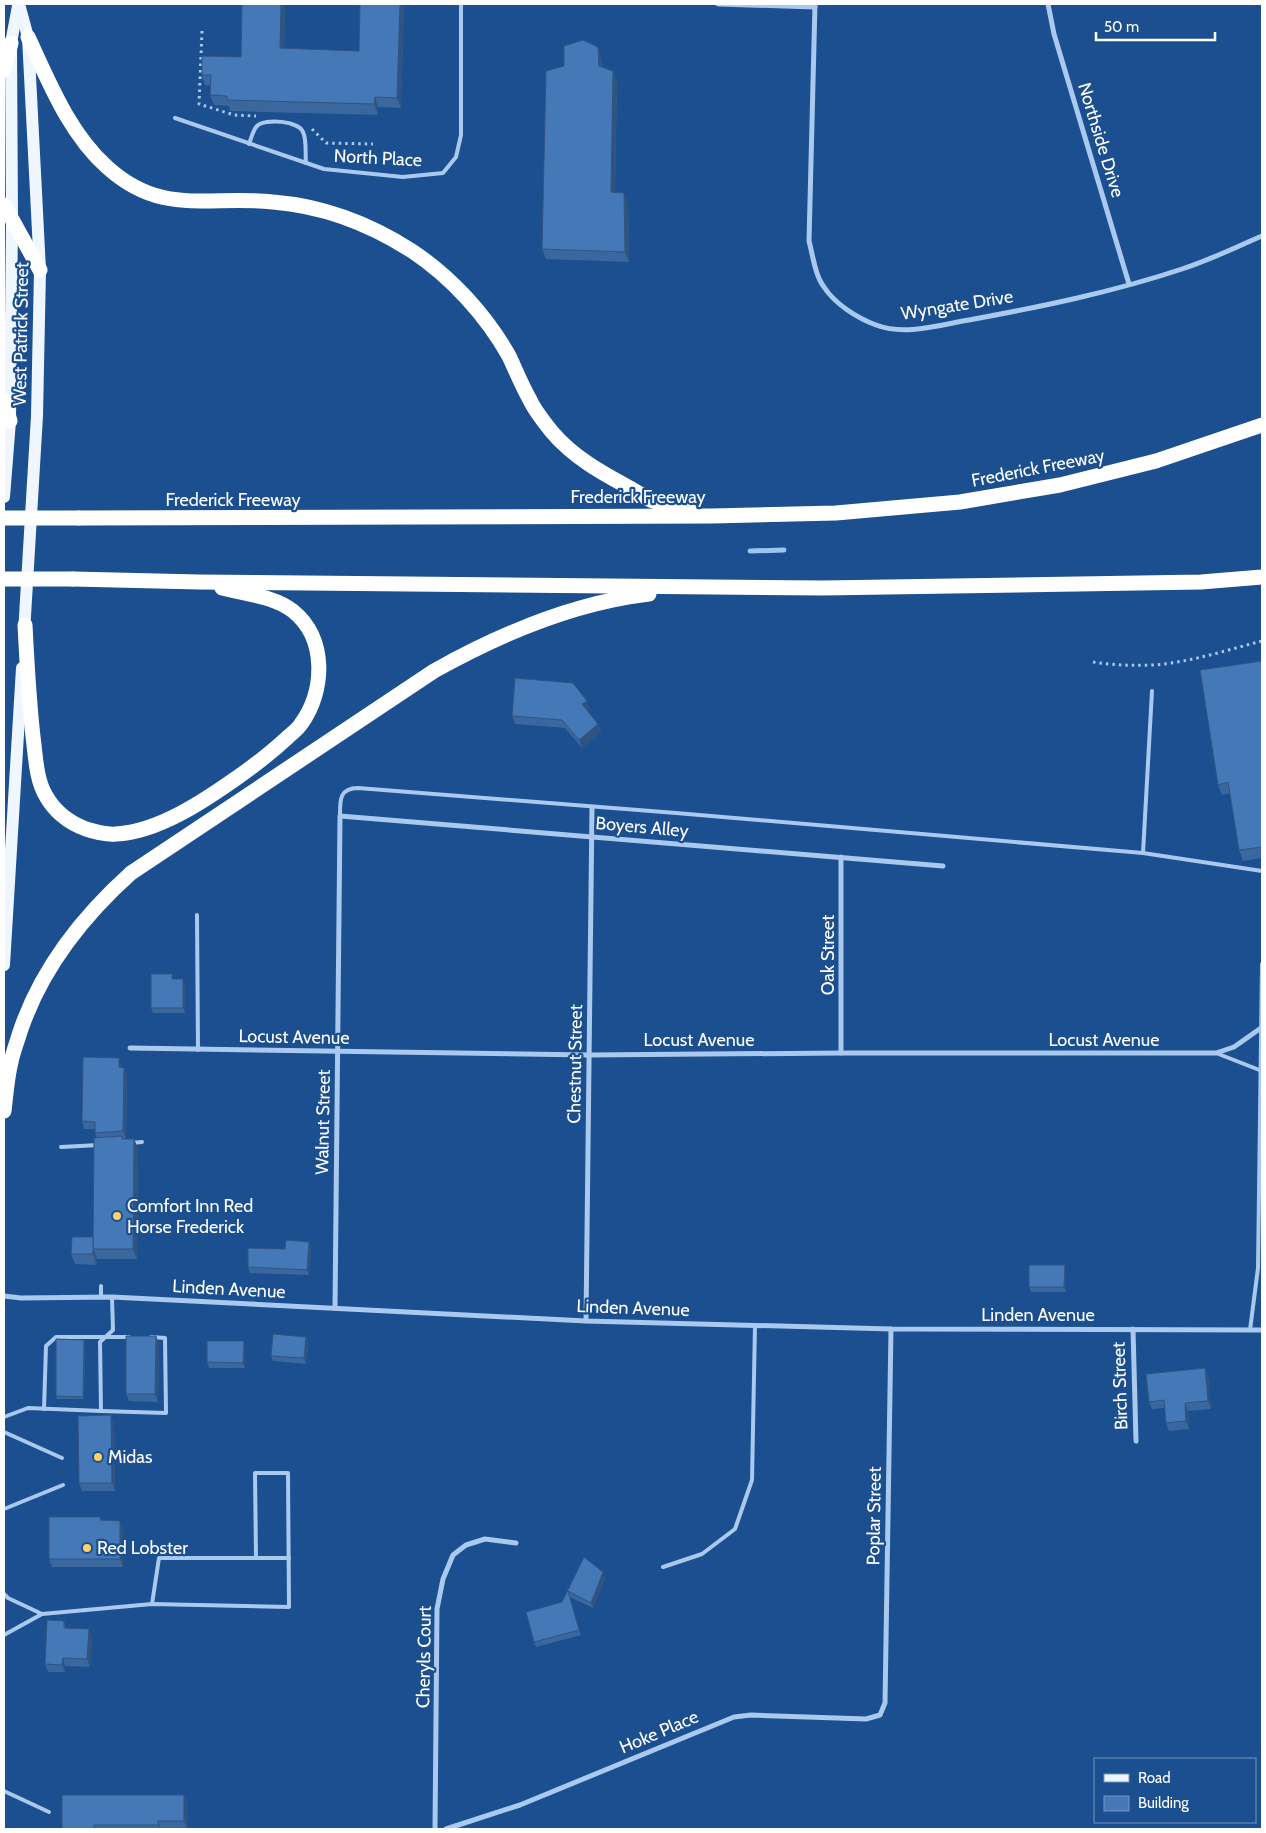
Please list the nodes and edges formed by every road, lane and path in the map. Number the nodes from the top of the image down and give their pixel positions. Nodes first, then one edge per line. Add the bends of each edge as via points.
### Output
1 (19, 4) edge
2 (461, 4) edge
3 (718, 4) edge
4 (1048, 4) edge
5 (815, 5) edge
6 (202, 32) dead end
7 (28, 37) junction
8 (11, 43) junction
9 (4, 70) edge
10 (261, 116) edge
11 (175, 118) dead end
12 (308, 125) dead end
13 (249, 144) junction
14 (373, 144) dead end
15 (306, 163) junction
16 (4, 205) edge
17 (12, 220) junction
18 (1262, 236) edge
19 (40, 270) junction
20 (1129, 284) junction
21 (4, 401) edge
22 (10, 421) junction
23 (1262, 425) edge
24 (4, 497) edge
25 (712, 516) junction
26 (4, 518) edge
27 (1262, 577) edge
28 (4, 579) edge
29 (199, 582) junction
30 (823, 588) junction
31 (25, 625) junction
32 (1262, 641) edge
33 (1093, 662) dead end
34 (1152, 691) dead end
35 (592, 806) junction
36 (340, 816) junction
37 (591, 837) junction
38 (1143, 853) junction
39 (841, 857) junction
40 (943, 866) dead end
41 (1262, 872) edge
42 (197, 915) dead end
43 (1262, 964) edge
44 (4, 965) edge
45 (1260, 1028) junction
46 (130, 1048) dead end
47 (198, 1050) junction
48 (338, 1051) junction
49 (841, 1053) junction
50 (1216, 1053) junction
51 (589, 1055) junction
52 (1262, 1071) edge
53 (4, 1111) edge
54 (1261, 1121) edge
55 (142, 1142) dead end
56 (123, 1144) edge
57 (104, 1145) edge
58 (61, 1148) dead end
59 (1260, 1268) edge
60 (101, 1286) dead end
61 (4, 1296) edge
62 (101, 1297) junction
63 (112, 1297) junction
64 (335, 1308) junction
65 (586, 1321) junction
66 (755, 1325) junction
67 (891, 1329) junction
68 (1133, 1329) junction
69 (1250, 1330) junction
70 (1262, 1330) edge
71 (107, 1336) junction
72 (136, 1337) edge
73 (146, 1337) edge
74 (44, 1409) junction
75 (101, 1411) junction
76 (4, 1417) edge
77 (4, 1432) edge
78 (1136, 1441) dead end
79 (62, 1458) dead end
80 (63, 1485) dead end
81 (4, 1509) edge
82 (516, 1542) dead end
83 (256, 1558) junction
84 (289, 1558) junction
85 (663, 1567) dead end
86 (4, 1594) edge
87 (152, 1604) junction
88 (42, 1614) junction
89 (4, 1635) edge
90 (885, 1703) joint
91 (4, 1791) edge
92 (49, 1812) dead end
93 (436, 1829) edge
94 (446, 1829) edge

1 - 7 main road, West Patrick Street
1 - 8 main road, West Patrick Street
2 - 15 lane, North Place via 461,135 456,157 443,173 404,177 324,169
3 - 5 street
4 - 20 street, Northside Drive via 1054,34
5 - 20 street, Wyngate Drive via 809,241 824,287 838,302 876,325 898,329 921,328 1005,314
6 - 10 path via 199,104 234,115
7 - 19 main road, West Patrick Street
7 - 25 highway via 72,124 95,155 118,176 144,192 180,201 247,200 304,206 360,222 388,237 434,268 474,307 508,355 530,401 553,433 572,451 599,472 652,501
8 - 9 highway
8 - 17 main road, West Patrick Street
11 - 13 lane, North Place
12 - 14 path via 326,144
13 - 15 lane, North Place
13 - 15 lane via 257,126 263,122 293,123 304,132
16 - 17 highway
17 - 19 highway
17 - 22 main road, West Patrick Street
18 - 20 street, Wyngate Drive via 1183,269
19 - 31 main road, West Patrick Street via 37,416
21 - 22 highway
22 - 24 main road, West Patrick Street
23 - 25 highway, Frederick Freeway via 1156,461 1010,495 836,513
25 - 26 highway, Frederick Freeway, bridge
27 - 30 highway via 1201,582
28 - 29 highway, bridge
29 - 30 highway
29 - 31 highway via 279,602 294,612 316,643 319,681 313,703 301,725 266,758 211,796 150,827 130,833 97,832 77,826 60,814 46,796 38,775
30 - 53 highway via 667,592 628,597 559,615 509,633 434,671 131,873 111,891 70,938 51,966 27,1013 11,1060
31 - 44 main road, West Patrick Street
32 - 33 path via 1156,665
34 - 38 lane
35 - 36 lane via 350,788 344,792 340,802
35 - 37 street, Chestnut Street
35 - 38 lane
36 - 37 street, Boyers Alley
36 - 48 street, Walnut Street
37 - 39 street, Boyers Alley
37 - 51 street, Chestnut Street
38 - 41 lane
39 - 40 street, Boyers Alley
39 - 49 street, Oak Street
42 - 47 lane
43 - 45 lane
45 - 50 street, Locust Avenue via 1234,1047
45 - 52 lane
46 - 47 street, Locust Avenue
47 - 48 street, Locust Avenue
48 - 51 street, Locust Avenue
48 - 64 street, Walnut Street
49 - 50 street, Locust Avenue
49 - 51 street, Locust Avenue
50 - 52 lane
51 - 65 street, Chestnut Street
52 - 54 lane
54 - 59 lane
55 - 56 lane
57 - 58 lane
59 - 69 lane
60 - 62 lane
61 - 62 street, Linden Avenue
62 - 63 street, Linden Avenue
63 - 64 street, Linden Avenue
63 - 71 lane via 113,1330
64 - 65 street, Linden Avenue
65 - 66 street, Linden Avenue
66 - 67 street, Linden Avenue
66 - 85 lane via 752,1480 735,1529 702,1554
67 - 68 street, Linden Avenue
67 - 90 street, Poplar Street
68 - 69 street, Linden Avenue
68 - 78 street, Birch Street
69 - 70 street, Linden Avenue
71 - 72 lane
71 - 74 lane via 56,1337 46,1346
71 - 75 lane via 100,1342
73 - 75 lane via 165,1338 166,1413
74 - 75 lane
74 - 76 lane via 28,1408
77 - 79 lane
80 - 81 lane
82 - 93 street, Cheryls Court via 484,1539 466,1545 453,1555 443,1579 437,1609
83 - 84 lane
83 - 84 lane via 255,1473 288,1473
83 - 87 lane via 159,1558
84 - 87 lane via 289,1607
86 - 88 lane
87 - 88 lane
88 - 89 lane
90 - 94 street, Hoke Place via 880,1715 866,1718 734,1717 520,1805
91 - 92 lane

